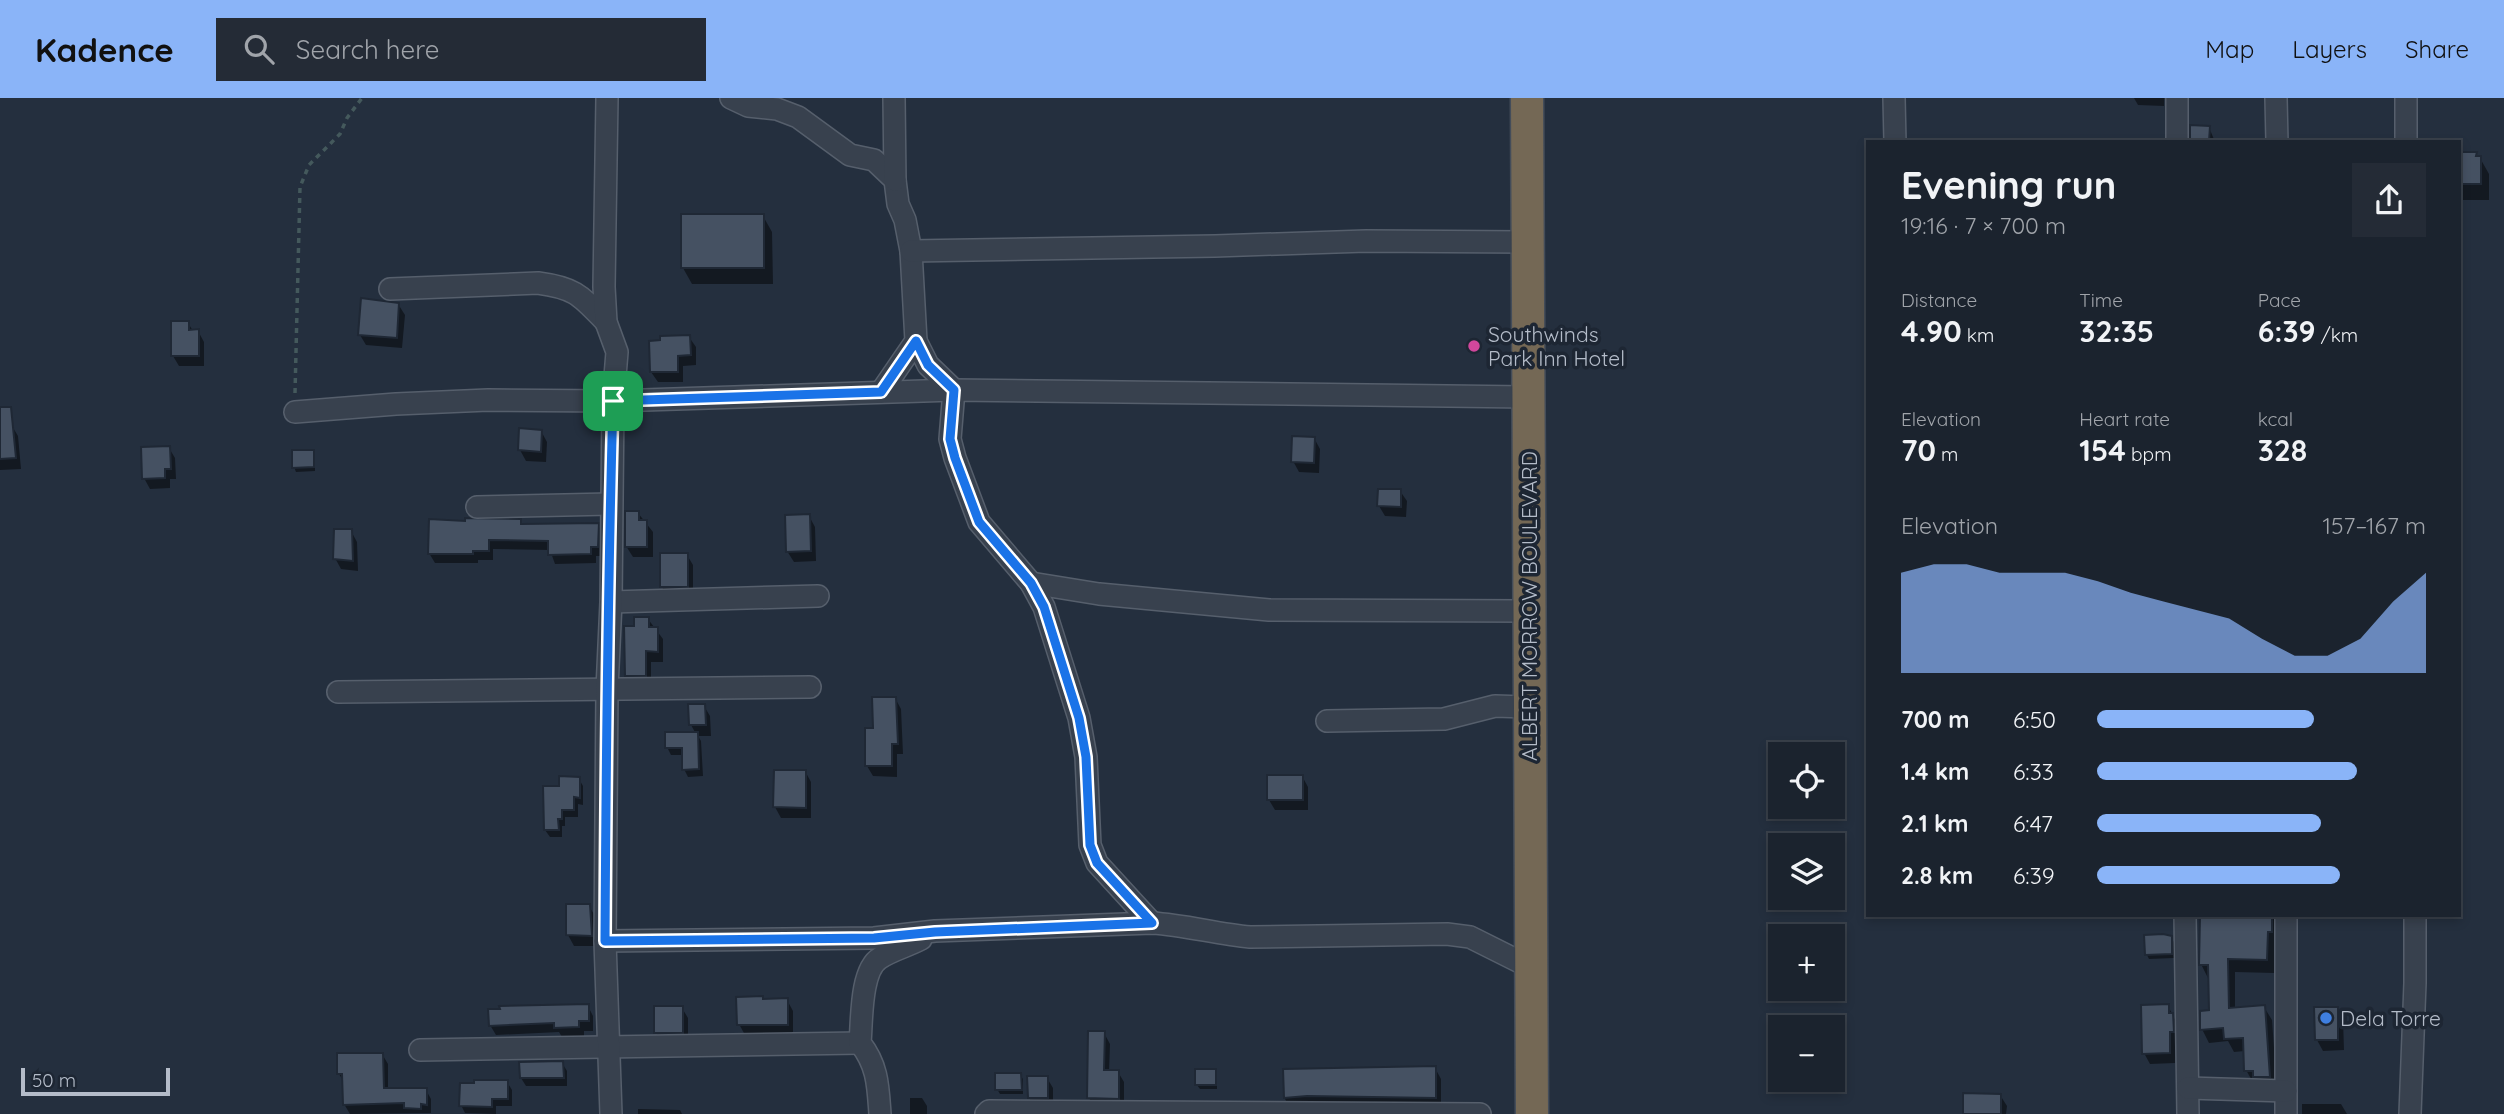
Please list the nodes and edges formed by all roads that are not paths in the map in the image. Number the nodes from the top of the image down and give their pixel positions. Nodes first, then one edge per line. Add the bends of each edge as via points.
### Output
1 (607, 98) edge
2 (731, 98) edge
3 (894, 98) edge
4 (1527, 98) edge
5 (1894, 98) edge
6 (2177, 98) edge
7 (2276, 98) edge
8 (2406, 98) edge
9 (1895, 140) edge
10 (2177, 140) edge
11 (2277, 140) edge
12 (2406, 140) edge
13 (895, 180) junction
14 (1528, 242) junction
15 (911, 251) junction
16 (390, 289) dead end
17 (606, 322) junction
18 (916, 341) junction
19 (954, 390) junction
20 (881, 392) junction
21 (1529, 397) junction
22 (613, 401) junction
23 (295, 412) road end
24 (610, 504) junction
25 (477, 506) dead end
26 (1031, 583) junction
27 (818, 596) dead end
28 (611, 602) junction
29 (1529, 611) junction
30 (810, 687) dead end
31 (607, 689) junction
32 (338, 692) dead end
33 (1529, 707) junction
34 (1327, 721) dead end
35 (2185, 917) edge
36 (2286, 917) edge
37 (2415, 917) edge
38 (1152, 923) junction
39 (935, 932) junction
40 (605, 941) junction
41 (1530, 967) junction
42 (860, 1043) junction
43 (609, 1047) junction
44 (420, 1050) dead end
45 (2188, 1088) junction
46 (2286, 1091) junction
47 (1410, 1113) edge
48 (611, 1114) edge
49 (880, 1114) edge
50 (986, 1114) edge
51 (1480, 1114) edge
52 (1532, 1114) edge
53 (2188, 1114) edge
54 (2286, 1114) edge
55 (2410, 1114) edge

1 - 17 street
2 - 13 street via 798,117 850,155 874,160
3 - 13 street
4 - 14 highway, ALBERT MORROW BOULEVARD
5 - 9 street
6 - 10 street
7 - 11 street
8 - 12 street
13 - 15 street
14 - 15 street
14 - 21 highway, ALBERT MORROW BOULEVARD
15 - 18 street
16 - 17 street via 538,283 579,295
17 - 22 street via 617,352
18 - 19 street via 928,365
18 - 20 street
19 - 20 street
19 - 21 street
19 - 26 street via 950,439 979,522
20 - 22 street
21 - 29 highway, ALBERT MORROW BOULEVARD
22 - 23 street via 488,400
22 - 24 street
24 - 25 street
24 - 28 street
26 - 29 street via 1269,610
26 - 38 street via 1044,607 1079,718 1086,757 1090,845 1097,863
27 - 28 street
28 - 31 street
29 - 33 highway, ALBERT MORROW BOULEVARD
30 - 31 street
31 - 32 street
31 - 40 street
33 - 34 street via 1495,706 1444,719
33 - 41 highway, ALBERT MORROW BOULEVARD
35 - 45 street
36 - 46 street
37 - 55 street
38 - 39 street
38 - 41 street via 1250,937 1447,934 1470,937
39 - 40 street via 862,938
39 - 42 street via 877,959 870,969
40 - 43 street
41 - 52 highway, ALBERT MORROW BOULEVARD
42 - 43 street
42 - 49 street via 874,1066
43 - 44 street
43 - 48 street
45 - 46 street
45 - 53 street
46 - 54 street
47 - 50 street
47 - 51 street

